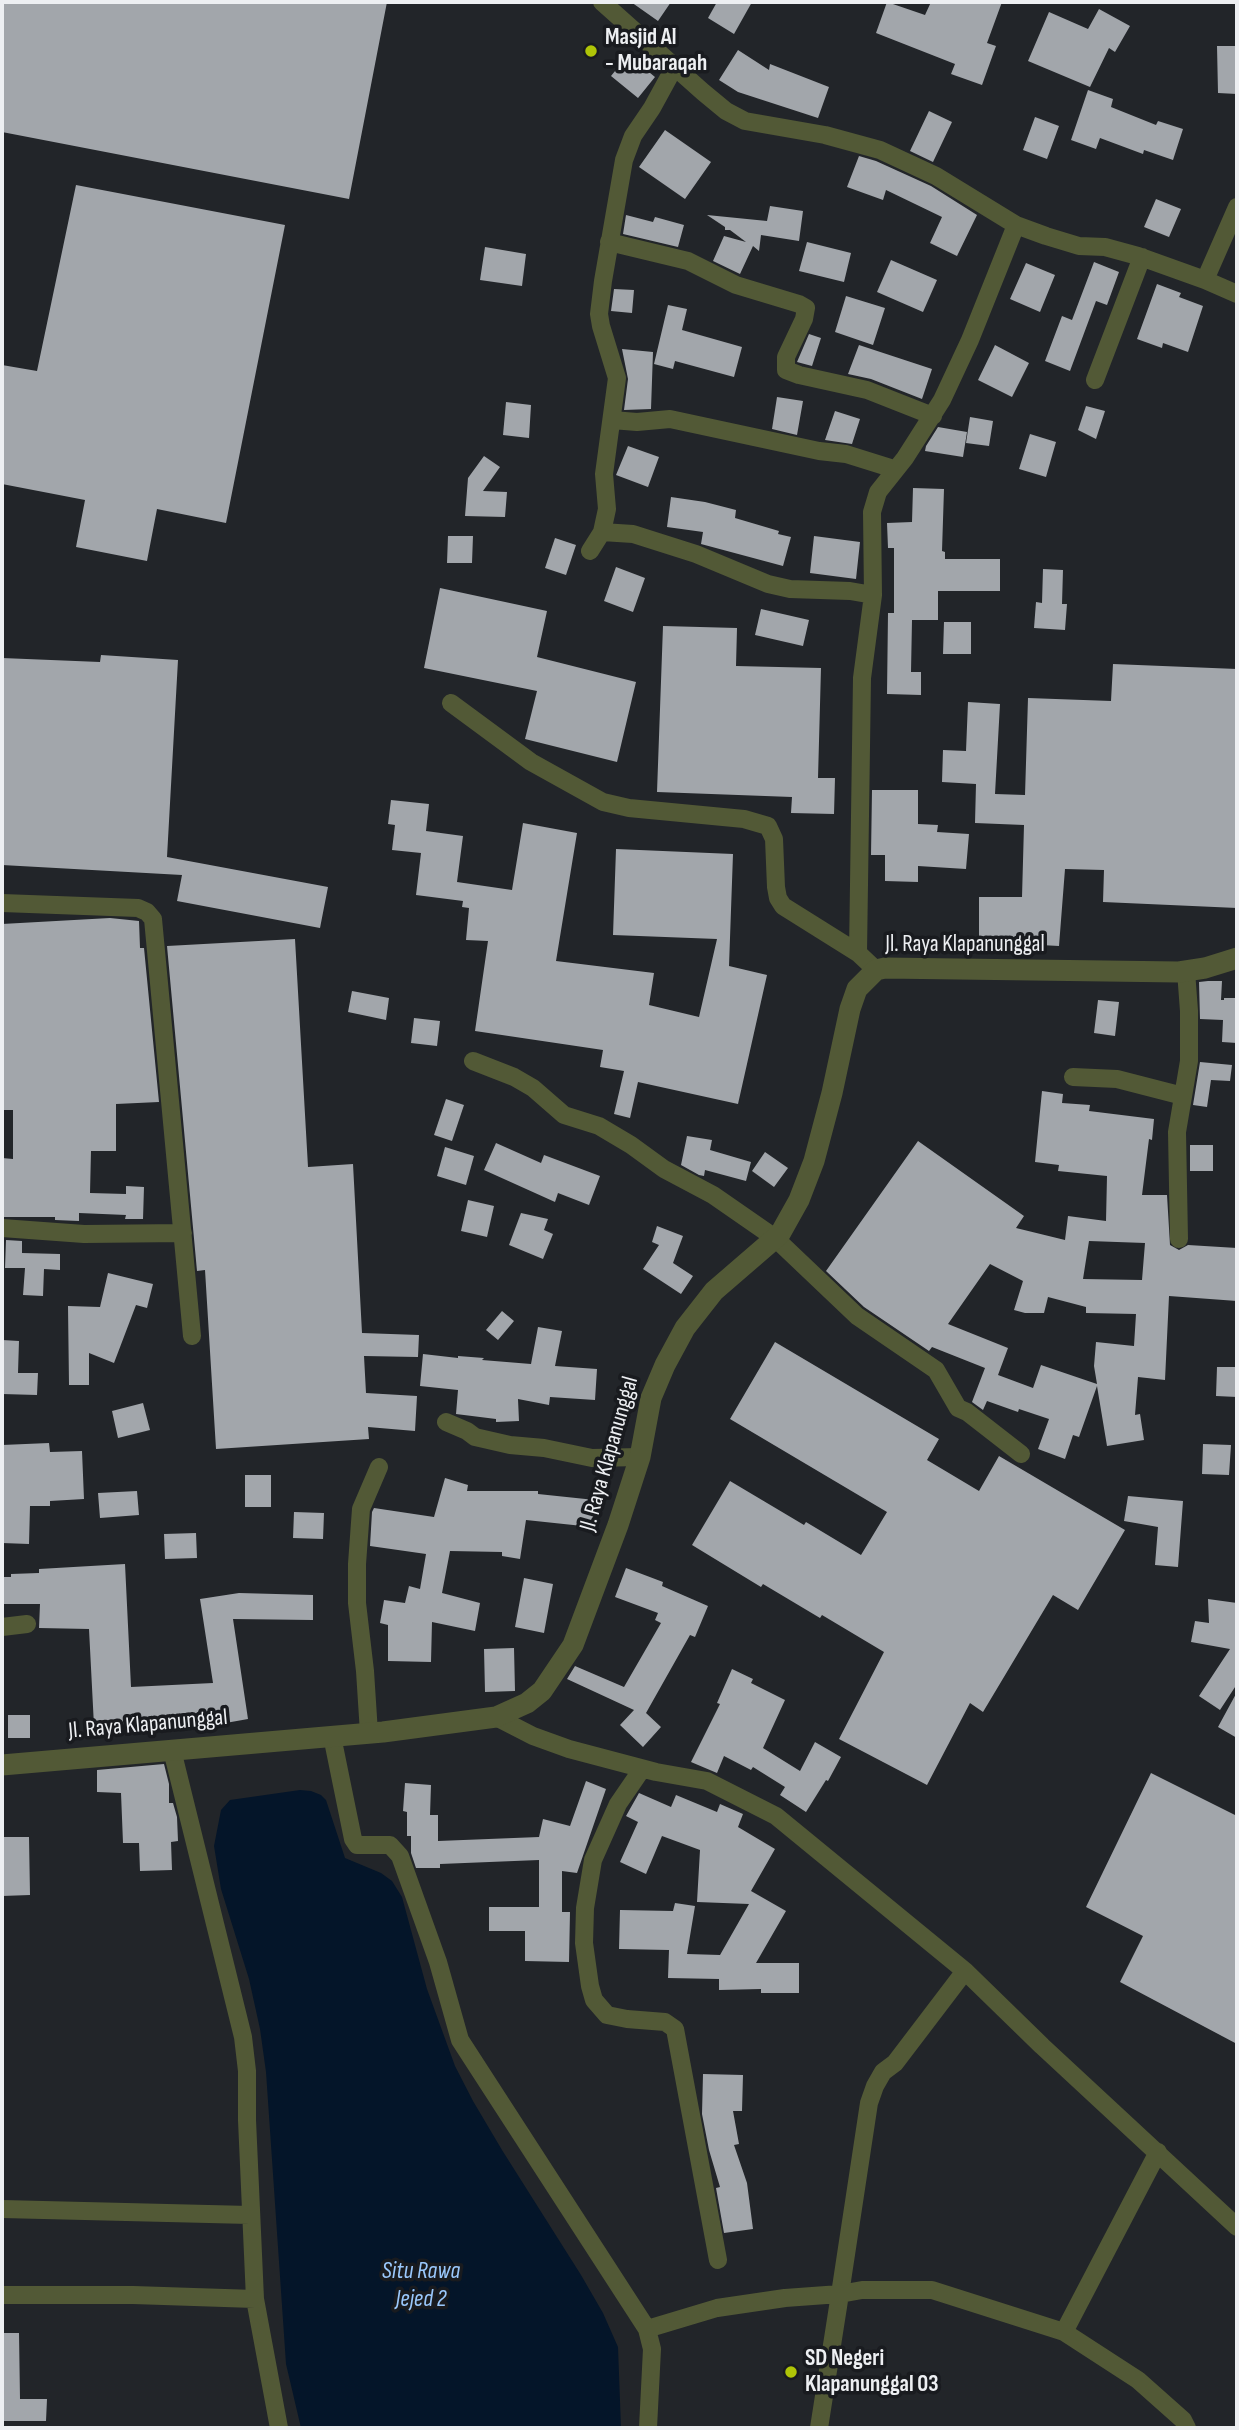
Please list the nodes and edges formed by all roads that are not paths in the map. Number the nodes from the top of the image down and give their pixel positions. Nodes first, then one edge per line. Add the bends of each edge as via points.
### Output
1 (601, 2) edge
2 (674, 66) junction
3 (1237, 207) edge
4 (1016, 225) junction
5 (610, 242) junction
6 (1142, 257) junction
7 (1205, 280) junction
8 (1237, 294) edge
9 (1096, 380) dead end
10 (933, 416) junction
11 (612, 420) junction
12 (894, 469) junction
13 (602, 532) junction
14 (590, 551) dead end
15 (873, 595) junction
16 (451, 703) dead end
17 (2, 903) edge
18 (858, 953) junction
19 (1237, 958) edge
20 (876, 970) junction
21 (1186, 971) junction
22 (473, 1062) dead end
23 (1073, 1077) dead end
24 (1183, 1096) junction
25 (2, 1228) edge
26 (183, 1233) junction
27 (775, 1238) junction
28 (1180, 1239) dead end
29 (192, 1336) dead end
30 (446, 1422) dead end
31 (1021, 1454) dead end
32 (640, 1457) junction
33 (379, 1467) dead end
34 (27, 1624) dead end
35 (2, 1628) edge
36 (496, 1717) junction
37 (369, 1733) junction
38 (332, 1736) junction
39 (172, 1750) junction
40 (2, 1765) edge
41 (642, 1769) junction
42 (965, 1971) junction
43 (1158, 2152) junction
44 (2, 2208) edge
45 (250, 2215) junction
46 (1237, 2227) edge
47 (718, 2260) dead end
48 (840, 2294) junction
49 (2, 2295) edge
50 (255, 2300) junction
51 (647, 2329) junction
52 (1064, 2332) junction
53 (279, 2428) edge
54 (648, 2428) edge
55 (819, 2428) edge
56 (1187, 2428) edge

1 - 2 street
2 - 4 street via 726,111 745,121 880,150 936,176
2 - 5 street via 624,160
3 - 7 street
4 - 6 street via 1079,246
4 - 10 street via 959,365
5 - 10 street via 688,261 736,285 799,304 806,308 804,319 786,357 786,370 867,390
5 - 11 street via 600,314 617,378
6 - 7 street
6 - 9 street
7 - 8 street
10 - 12 street
11 - 12 street via 670,419 846,454
11 - 13 street
12 - 15 street via 878,492 872,512
13 - 14 street
13 - 15 street via 633,534 768,584
15 - 18 street via 862,678
16 - 18 street via 531,762 603,802 768,826 774,839 776,887 783,906
17 - 26 street via 138,908 153,919
18 - 20 street
19 - 21 street, Jl. Raya Klapanunggal
20 - 21 street, Jl. Raya Klapanunggal
20 - 27 street, Jl. Raya Klapanunggal via 858,989 850,1009 814,1161 799,1200
21 - 24 street via 1189,1061
22 - 27 street via 514,1077 564,1115 598,1126 631,1145
23 - 24 street via 1117,1079
24 - 28 street via 1177,1132
25 - 26 street via 84,1234
26 - 29 street
27 - 31 street via 858,1316 936,1370 958,1408
27 - 32 street, Jl. Raya Klapanunggal via 714,1292 684,1328 651,1398
30 - 32 street via 475,1437 510,1445 592,1458
32 - 36 street, Jl. Raya Klapanunggal via 573,1644 542,1691
33 - 37 street via 361,1509 357,1564
34 - 35 street
36 - 37 street, Jl. Raya Klapanunggal
36 - 41 street via 545,1741
37 - 38 street, Jl. Raya Klapanunggal
38 - 39 street, Jl. Raya Klapanunggal
38 - 51 street via 353,1839 357,1845 390,1845 400,1856 460,2040
39 - 40 street, Jl. Raya Klapanunggal
39 - 45 street via 243,2037
41 - 42 street via 707,1782 776,1816
41 - 47 street via 618,1804 593,1860 584,1943 590,1986 594,2000 607,2015 665,2022 675,2029
42 - 43 street
42 - 48 street via 875,2086
43 - 46 street
43 - 52 street
44 - 45 street
45 - 50 street
48 - 51 street via 717,2308
48 - 52 street via 932,2290
48 - 55 street
49 - 50 street
50 - 53 street
51 - 54 street via 652,2349
52 - 56 street via 1138,2380

